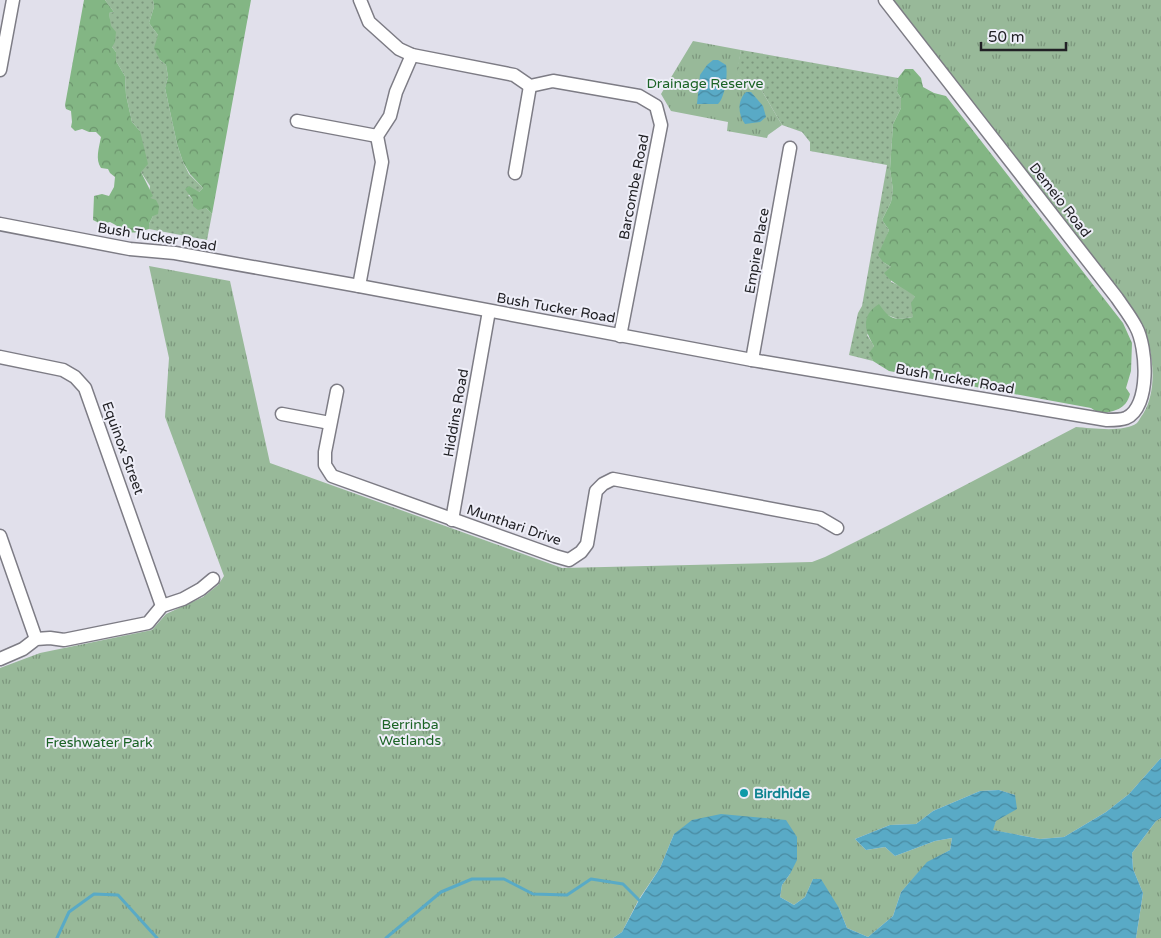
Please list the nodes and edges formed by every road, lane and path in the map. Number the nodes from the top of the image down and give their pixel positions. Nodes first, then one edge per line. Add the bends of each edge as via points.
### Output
1 (13, 0) edge
2 (360, 0) edge
3 (884, 0) edge
4 (412, 55) junction
5 (0, 70) edge
6 (530, 86) junction
7 (297, 121) dead end
8 (377, 136) junction
9 (790, 148) dead end
10 (515, 173) dead end
11 (0, 224) edge
12 (359, 286) junction
13 (489, 311) junction
14 (620, 336) junction
15 (0, 357) edge
16 (752, 360) junction
17 (337, 391) dead end
18 (282, 414) dead end
19 (1107, 420) joint
20 (330, 423) junction
21 (452, 520) junction
22 (837, 528) dead end
23 (0, 536) edge
24 (213, 579) dead end
25 (162, 606) junction
26 (36, 639) junction
27 (0, 659) edge

1 - 5 street
2 - 4 street via 369,22
3 - 19 street, Demeio Road via 1137,328 1145,360 1143,394 1130,416
4 - 6 street via 514,74
4 - 8 street via 390,116
6 - 10 street
6 - 14 street, Barcombe Road via 553,81 640,96 656,106 661,125
7 - 8 street
8 - 12 street via 382,162
9 - 16 street, Empire Place
11 - 12 street, Bush Tucker Road via 130,249 175,253
12 - 13 street, Bush Tucker Road
13 - 14 street, Bush Tucker Road
13 - 21 street, Hiddins Road
14 - 16 street, Bush Tucker Road
15 - 25 street, Equinox Street via 63,370 85,388
16 - 19 street, Bush Tucker Road
17 - 20 street, Munthari Drive
18 - 20 street
20 - 21 street, Munthari Drive via 325,452 326,465 332,476
21 - 22 street, Munthari Drive via 569,560 587,544 596,491 613,479 820,518
23 - 26 street
24 - 25 street via 202,589
25 - 26 street via 148,623 64,640
26 - 27 street

